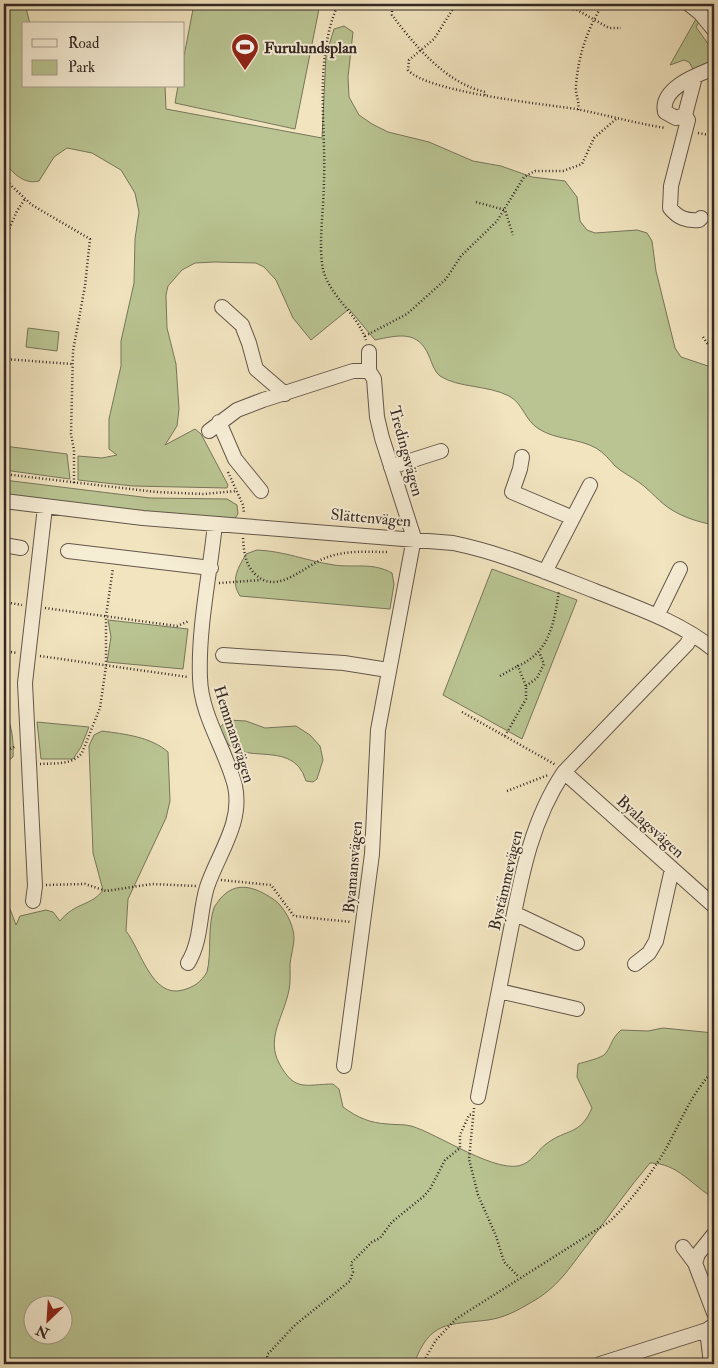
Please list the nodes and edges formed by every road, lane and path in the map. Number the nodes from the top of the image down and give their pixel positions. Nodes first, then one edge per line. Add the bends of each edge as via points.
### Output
1 (338, 4) edge
2 (392, 4) edge
3 (456, 4) edge
4 (549, 4) edge
5 (603, 4) edge
6 (689, 4) edge
7 (594, 20) junction
8 (621, 28) dead end
9 (714, 30) edge
10 (422, 50) junction
11 (714, 68) edge
12 (695, 77) junction
13 (485, 96) junction
14 (578, 110) junction
15 (685, 115) junction
16 (616, 118) junction
17 (685, 131) junction
18 (714, 136) edge
19 (4, 179) edge
20 (26, 199) junction
21 (476, 202) dead end
22 (504, 210) junction
23 (701, 218) dead end
24 (513, 235) dead end
25 (5, 238) edge
26 (222, 307) dead end
27 (365, 336) junction
28 (703, 337) dead end
29 (714, 346) edge
30 (369, 352) joint
31 (4, 360) edge
32 (72, 364) junction
33 (369, 371) junction
34 (285, 394) junction
35 (441, 451) dead end
36 (522, 457) dead end
37 (225, 466) dead end
38 (391, 467) junction
39 (4, 474) edge
40 (74, 484) junction
41 (590, 485) dead end
42 (261, 491) dead end
43 (237, 492) junction
44 (4, 501) edge
45 (45, 507) junction
46 (244, 517) dead end
47 (573, 518) junction
48 (215, 524) junction
49 (243, 536) dead end
50 (413, 544) junction
51 (4, 545) edge
52 (21, 548) dead end
53 (68, 551) dead end
54 (115, 557) junction
55 (210, 568) junction
56 (680, 568) dead end
57 (545, 572) junction
58 (263, 580) junction
59 (208, 585) junction
60 (566, 590) dead end
61 (4, 602) edge
62 (33, 606) junction
63 (205, 614) junction
64 (106, 616) junction
65 (656, 616) junction
66 (692, 635) junction
67 (714, 650) edge
68 (4, 651) edge
69 (539, 652) junction
70 (27, 655) junction
71 (223, 655) dead end
72 (106, 666) junction
73 (518, 666) junction
74 (388, 670) junction
75 (500, 676) dead end
76 (200, 678) junction
77 (526, 686) junction
78 (462, 712) dead end
79 (505, 736) junction
80 (29, 764) junction
81 (563, 771) junction
82 (507, 791) dead end
83 (672, 869) junction
84 (208, 884) junction
85 (35, 886) junction
86 (33, 901) dead end
87 (714, 906) edge
88 (514, 913) junction
89 (364, 923) junction
90 (577, 942) dead end
91 (188, 963) dead end
92 (635, 964) dead end
93 (499, 991) junction
94 (577, 1008) dead end
95 (344, 1066) dead end
96 (714, 1070) edge
97 (478, 1097) joint
98 (472, 1114) junction
99 (714, 1234) edge
100 (683, 1247) dead end
101 (695, 1263) junction
102 (519, 1278) junction
103 (714, 1313) edge
104 (711, 1327) edge
105 (268, 1364) edge
106 (422, 1364) edge
107 (600, 1364) edge
108 (711, 1364) edge

1 - 27 path via 325,46 323,268 330,286
2 - 10 path via 392,15
3 - 10 path via 434,39
4 - 7 path via 577,10
5 - 7 path
6 - 9 street
7 - 8 path via 609,28
7 - 14 path via 586,33 575,88
10 - 13 path via 447,73 485,92
10 - 13 path via 407,65 410,73
11 - 12 street
12 - 15 street
12 - 15 street via 669,94 664,106 670,116
13 - 14 path
14 - 16 path
15 - 17 street via 688,120
16 - 17 path
16 - 22 path via 594,138 582,164 563,171 531,172 519,182
17 - 18 path
17 - 23 street via 671,186 670,208 676,216 686,220
19 - 20 path
20 - 25 path
20 - 32 path via 90,239
21 - 22 path
22 - 24 path
22 - 27 path via 485,236 461,256 446,279 430,294 407,314
26 - 34 street via 242,325 256,369
27 - 30 path
28 - 29 path
30 - 33 street, Tredingsvägen
31 - 32 path
32 - 40 path
33 - 34 street via 353,371
33 - 38 street, Tredingsvägen via 374,380 377,417
34 - 42 street via 237,410 214,427
35 - 38 street
36 - 47 street via 512,492
37 - 43 path
38 - 50 street, Tredingsvägen
39 - 40 path
40 - 43 path via 156,492
41 - 47 street
43 - 46 path
44 - 45 street, Slättenvägen
45 - 48 street, Slättenvägen
45 - 62 street
47 - 57 street
48 - 50 street, Slättenvägen
48 - 55 street, Hemmansvägen
49 - 58 path via 248,564
50 - 57 street, Slättenvägen via 476,547
50 - 58 path via 336,555 320,560 290,578 272,582
50 - 74 street, Byamansvägen
51 - 52 street
53 - 54 street
54 - 55 street
54 - 64 path
55 - 59 street, Hemmansvägen
56 - 65 street
57 - 65 street, Slättenvägen
58 - 59 path
59 - 63 street, Hemmansvägen
60 - 69 path via 559,588 552,629
61 - 62 path
62 - 64 path
62 - 70 street
63 - 64 path via 177,626
63 - 76 street, Hemmansvägen
64 - 72 path
65 - 66 street, Slättenvägen
66 - 67 street, Slättenvägen
66 - 81 street, Bystämmevägen via 687,644
68 - 70 path
69 - 73 path
69 - 77 path via 544,664 541,673
70 - 72 path
70 - 80 street via 25,683
71 - 74 street via 344,663
72 - 76 path
72 - 80 path via 100,708 82,753 72,762
73 - 75 path
73 - 77 path
74 - 89 street, Byamansvägen via 378,730 372,854
76 - 84 street, Hemmansvägen via 208,716 232,775 237,806 228,840
77 - 79 path via 526,699
78 - 79 path
79 - 81 path
80 - 85 street
81 - 82 path
81 - 83 street, Byalagsvägen
81 - 88 street, Bystämmevägen via 532,838
83 - 87 street, Byalagsvägen
83 - 92 street via 656,941
84 - 85 path via 152,884 106,891 85,884
84 - 89 path via 268,883 294,916
84 - 91 street, Hemmansvägen via 196,949
85 - 86 street
88 - 90 street
88 - 93 street, Bystämmevägen
89 - 95 street, Byamansvägen
93 - 94 street
93 - 97 street, Bystämmevägen
96 - 102 path via 700,1085 656,1164 621,1211 609,1222
97 - 98 path
98 - 102 path via 468,1159 478,1194 504,1262
98 - 105 path via 460,1135 460,1148 445,1160 430,1189 392,1222 380,1238 356,1255 351,1263 350,1281 274,1346 267,1355
99 - 101 street
100 - 101 street
101 - 103 street
102 - 106 path via 456,1319 436,1340
104 - 107 street
104 - 108 street

